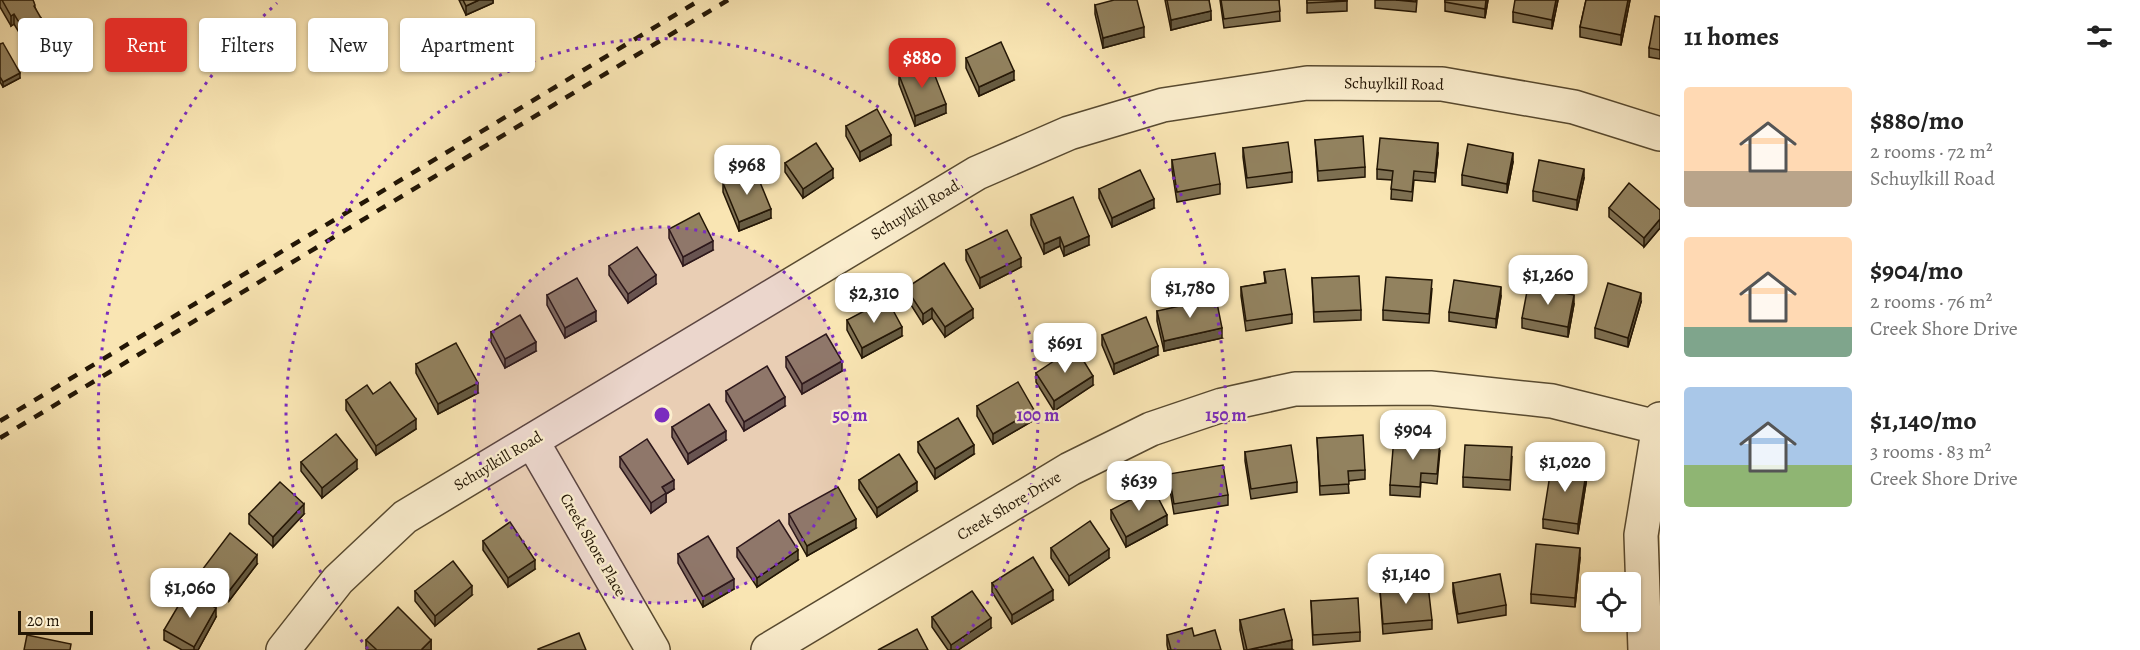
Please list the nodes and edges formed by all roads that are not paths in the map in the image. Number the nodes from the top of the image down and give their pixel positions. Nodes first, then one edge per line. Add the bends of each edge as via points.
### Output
1 (1660, 134) edge
2 (1659, 422) edge
3 (532, 441) junction
4 (283, 650) edge
5 (653, 650) edge
6 (768, 650) edge
7 (1646, 650) edge

1 - 3 street, Schuylkill Road via 1574,107 1442,84 1307,83 1163,105 1069,133 977,173
2 - 6 street, Creek Shore Drive via 1552,401 1430,388 1295,389 1222,405 1151,429 1070,469
2 - 7 street via 1641,535
3 - 4 street, Schuylkill Road via 405,517 338,580
3 - 5 street, Creek Shore Place

